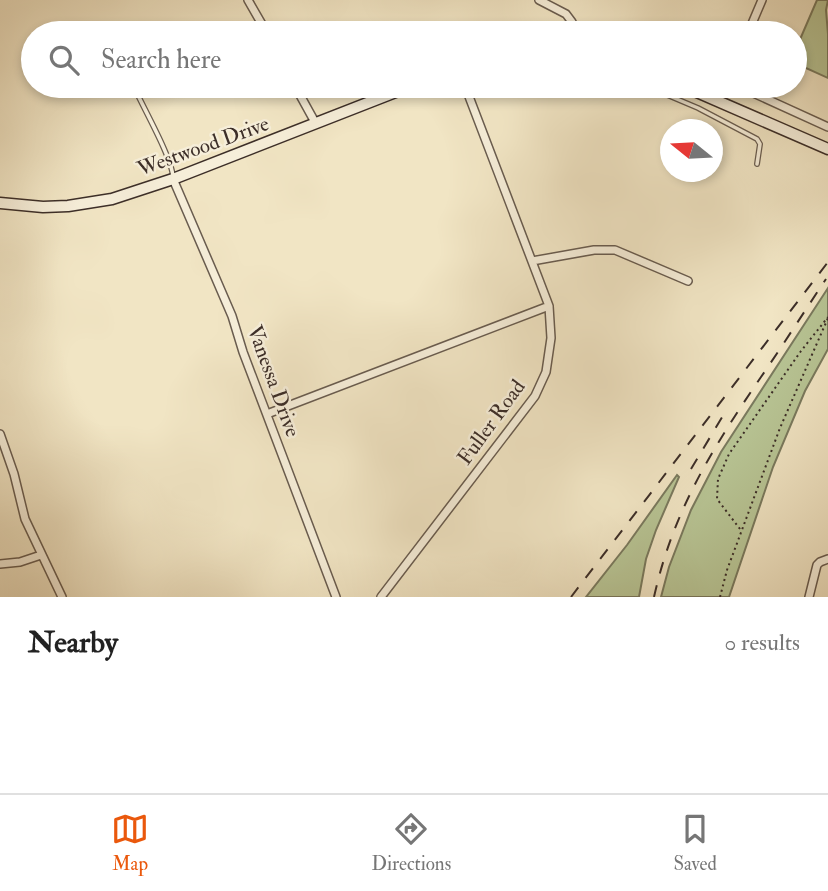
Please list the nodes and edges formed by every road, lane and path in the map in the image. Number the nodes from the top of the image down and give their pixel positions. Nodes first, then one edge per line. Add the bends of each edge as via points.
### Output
1 (248, 0) edge
2 (539, 0) edge
3 (762, 0) edge
4 (260, 21) edge
5 (571, 21) edge
6 (753, 21) edge
7 (139, 98) edge
8 (302, 98) edge
9 (381, 98) edge
10 (470, 98) edge
11 (674, 98) edge
12 (711, 98) edge
13 (719, 98) edge
14 (764, 98) edge
15 (718, 101) junction
16 (316, 124) junction
17 (828, 127) edge
18 (828, 149) edge
19 (757, 164) dead end
20 (173, 179) junction
21 (0, 203) edge
22 (532, 261) junction
23 (688, 281) dead end
24 (549, 306) junction
25 (828, 318) edge
26 (267, 414) junction
27 (0, 434) edge
28 (742, 531) junction
29 (41, 555) junction
30 (828, 559) edge
31 (0, 564) edge
32 (62, 597) edge
33 (336, 597) edge
34 (381, 597) edge
35 (720, 597) edge
36 (809, 597) edge

1 - 4 street
2 - 5 street via 566,13
3 - 6 street
7 - 20 lane
8 - 16 street
9 - 16 main road, Westwood Drive
10 - 22 street, Fuller Road
11 - 19 lane via 757,139
12 - 15 main road
13 - 15 street
14 - 17 street
15 - 18 main road
16 - 20 main road, Westwood Drive
20 - 21 main road, Westwood Drive via 113,199 68,206
20 - 26 street, Vanessa Drive via 232,316
22 - 23 street via 615,250
22 - 24 street, Fuller Road
24 - 26 street
24 - 34 street, Fuller Road via 546,372 535,396
25 - 28 path
25 - 28 path via 729,454 718,479 716,499
26 - 33 street, Vanessa Drive
27 - 29 street via 25,519
28 - 35 path
29 - 31 street
29 - 32 street
30 - 36 street via 817,565

